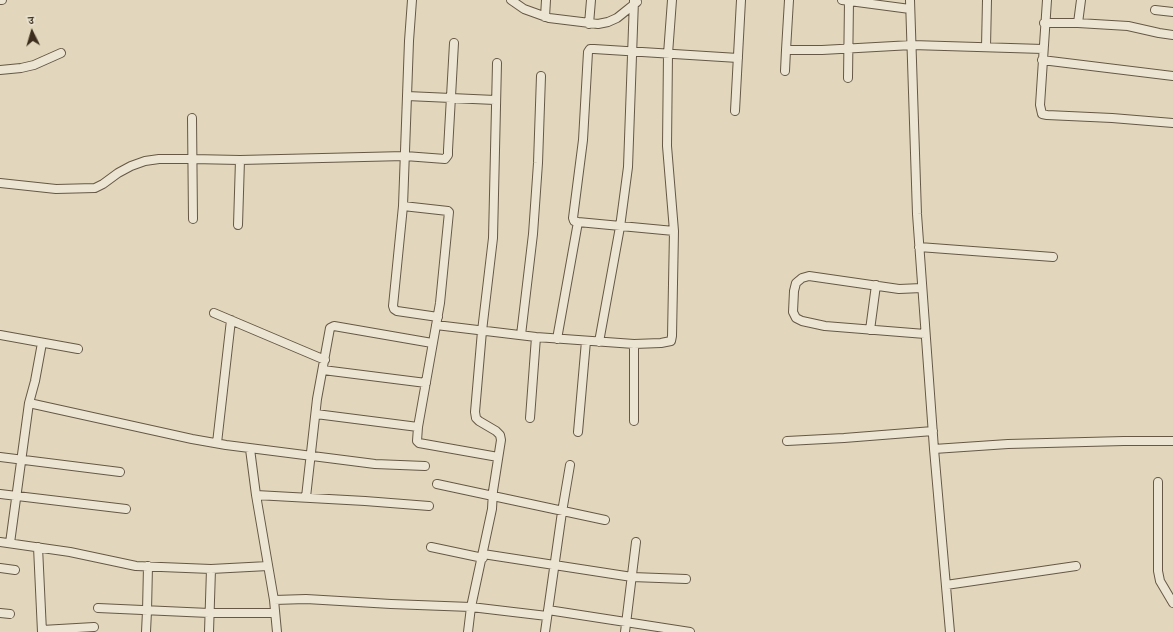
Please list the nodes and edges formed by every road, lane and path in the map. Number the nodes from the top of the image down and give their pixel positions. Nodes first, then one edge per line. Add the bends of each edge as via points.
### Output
1 (412, 0) edge
2 (512, 0) edge
3 (546, 0) edge
4 (591, 0) edge
5 (672, 0) edge
6 (741, 0) edge
7 (789, 0) edge
8 (987, 0) edge
9 (1047, 0) edge
10 (1081, 0) edge
11 (636, 1) edge
12 (845, 1) edge
13 (910, 4) edge
14 (1155, 10) dead end
15 (1173, 12) edge
16 (545, 17) junction
17 (1044, 23) junction
18 (1078, 23) junction
19 (589, 24) junction
20 (1173, 35) edge
21 (454, 43) dead end
22 (912, 45) junction
23 (986, 47) junction
24 (848, 49) junction
25 (1043, 49) junction
26 (786, 50) junction
27 (631, 52) junction
28 (61, 53) dead end
29 (668, 54) junction
30 (738, 58) junction
31 (1042, 60) junction
32 (497, 63) dead end
33 (0, 70) edge
34 (786, 71) dead end
35 (541, 76) dead end
36 (1173, 76) edge
37 (848, 78) dead end
38 (407, 96) junction
39 (451, 98) junction
40 (495, 100) junction
41 (735, 111) dead end
42 (192, 118) dead end
43 (1173, 123) edge
44 (405, 156) junction
45 (192, 159) junction
46 (240, 160) junction
47 (0, 183) edge
48 (404, 206) junction
49 (193, 219) dead end
50 (578, 222) junction
51 (238, 225) dead end
52 (620, 227) junction
53 (674, 231) junction
54 (919, 247) junction
55 (1053, 257) dead end
56 (876, 285) junction
57 (922, 288) junction
58 (214, 313) dead end
59 (231, 320) junction
60 (437, 321) junction
61 (870, 330) junction
62 (482, 331) junction
63 (925, 334) junction
64 (0, 335) edge
65 (521, 335) junction
66 (536, 337) junction
67 (557, 338) junction
68 (586, 341) junction
69 (432, 342) junction
70 (599, 342) junction
71 (42, 343) junction
72 (634, 344) junction
73 (78, 349) dead end
74 (325, 360) junction
75 (323, 370) junction
76 (426, 383) junction
77 (29, 403) junction
78 (316, 414) junction
79 (530, 418) dead end
80 (634, 421) dead end
81 (418, 427) junction
82 (933, 431) junction
83 (578, 432) dead end
84 (788, 441) dead end
85 (1173, 441) edge
86 (217, 444) junction
87 (250, 449) junction
88 (934, 449) junction
89 (311, 456) junction
90 (0, 457) edge
91 (498, 457) junction
92 (21, 460) junction
93 (570, 464) dead end
94 (425, 466) dead end
95 (120, 472) dead end
96 (1158, 482) dead end
97 (437, 484) dead end
98 (0, 494) edge
99 (256, 495) junction
100 (16, 496) junction
101 (493, 496) junction
102 (306, 497) junction
103 (429, 506) dead end
104 (126, 509) dead end
105 (562, 512) junction
106 (605, 520) dead end
107 (0, 542) edge
108 (636, 542) dead end
109 (10, 543) junction
110 (38, 547) junction
111 (430, 547) dead end
112 (483, 556) junction
113 (555, 565) junction
114 (148, 566) junction
115 (268, 566) junction
116 (1076, 566) dead end
117 (0, 568) edge
118 (211, 569) junction
119 (15, 570) dead end
120 (632, 577) junction
121 (686, 579) dead end
122 (946, 584) junction
123 (274, 600) junction
124 (1173, 602) edge
125 (472, 607) junction
126 (98, 608) dead end
127 (148, 611) junction
128 (0, 613) edge
129 (209, 613) junction
130 (275, 613) junction
131 (548, 613) junction
132 (10, 614) dead end
133 (626, 622) junction
134 (94, 627) dead end
135 (42, 631) edge
136 (146, 632) edge
137 (209, 632) edge
138 (277, 632) edge
139 (468, 632) edge
140 (545, 632) edge
141 (625, 632) edge
142 (690, 632) edge
143 (950, 632) edge

1 - 38 street
2 - 16 street via 524,10
3 - 16 street
4 - 19 street
5 - 29 street
6 - 30 street
7 - 26 street
8 - 23 street
9 - 17 street
10 - 18 street
11 - 19 street via 617,18 608,22
11 - 27 street
12 - 13 street
12 - 24 street
13 - 22 street
14 - 15 street
16 - 19 street
17 - 18 street
17 - 25 street
18 - 20 street via 1128,26
21 - 39 street
22 - 23 street
22 - 24 street
22 - 54 street
23 - 25 street
24 - 26 street
24 - 37 street
25 - 31 street
26 - 34 street
27 - 29 street
27 - 50 street via 594,49 588,52 583,140 573,214 574,221
27 - 52 street via 628,167
28 - 33 street via 34,65
29 - 30 street
29 - 53 street via 667,146
30 - 41 street
31 - 36 street
31 - 43 street via 1042,114
32 - 40 street
35 - 65 street via 533,234
38 - 39 street
38 - 44 street
39 - 40 street
39 - 44 street via 448,155 445,159
40 - 62 street via 493,238
42 - 45 street
44 - 46 street
44 - 48 street
45 - 46 street
45 - 47 street via 145,161 118,173 95,188 56,190
45 - 49 street
46 - 51 street
48 - 60 street via 393,306 397,311
48 - 60 street via 449,212
50 - 52 street
50 - 67 street
52 - 53 street
52 - 70 street
53 - 72 street via 671,340
54 - 55 street
54 - 57 street
56 - 57 street via 899,289
56 - 61 street
56 - 61 street via 809,276 796,283 794,291 793,312 802,322
57 - 63 street
58 - 59 street
59 - 74 street
59 - 86 street
60 - 62 street
60 - 69 street
61 - 63 street
62 - 65 street
62 - 91 street via 475,412 479,421 500,435
63 - 82 street
64 - 71 street
65 - 66 street
66 - 67 street
66 - 79 street
67 - 68 street
68 - 70 street
68 - 83 street
69 - 74 street via 334,326 329,331
69 - 76 street
70 - 72 street
71 - 73 street
71 - 77 street
72 - 80 street
74 - 75 street
75 - 76 street
75 - 78 street
76 - 81 street
77 - 86 street
77 - 92 street
78 - 81 street
78 - 89 street
81 - 91 street via 419,443
82 - 84 street
82 - 88 street
85 - 88 street via 1037,443
86 - 87 street
87 - 89 street
87 - 99 street
88 - 122 street
89 - 94 street via 375,464
89 - 102 street
90 - 92 street
91 - 101 street
92 - 95 street
92 - 100 street
93 - 105 street
96 - 124 street via 1158,571 1160,581
97 - 101 street
98 - 100 street
99 - 102 street
99 - 115 street
100 - 104 street
100 - 109 street
101 - 105 street
101 - 112 street
102 - 103 street
105 - 106 street
105 - 113 street
107 - 109 street
108 - 120 street
109 - 110 street
110 - 114 street via 122,564
110 - 135 street
111 - 112 street
112 - 113 street
112 - 125 street
113 - 120 street
113 - 131 street
114 - 118 street
114 - 127 street
115 - 118 street
115 - 123 street
116 - 122 street
117 - 119 street
118 - 129 street
120 - 121 street
120 - 133 street
122 - 143 street
123 - 125 street via 306,599
123 - 130 street
125 - 131 street
125 - 139 street
126 - 127 street
127 - 129 street
127 - 136 street
128 - 132 street
129 - 130 street
129 - 137 street
130 - 138 street
131 - 133 street
131 - 140 street
133 - 141 street
133 - 142 street
134 - 135 street

